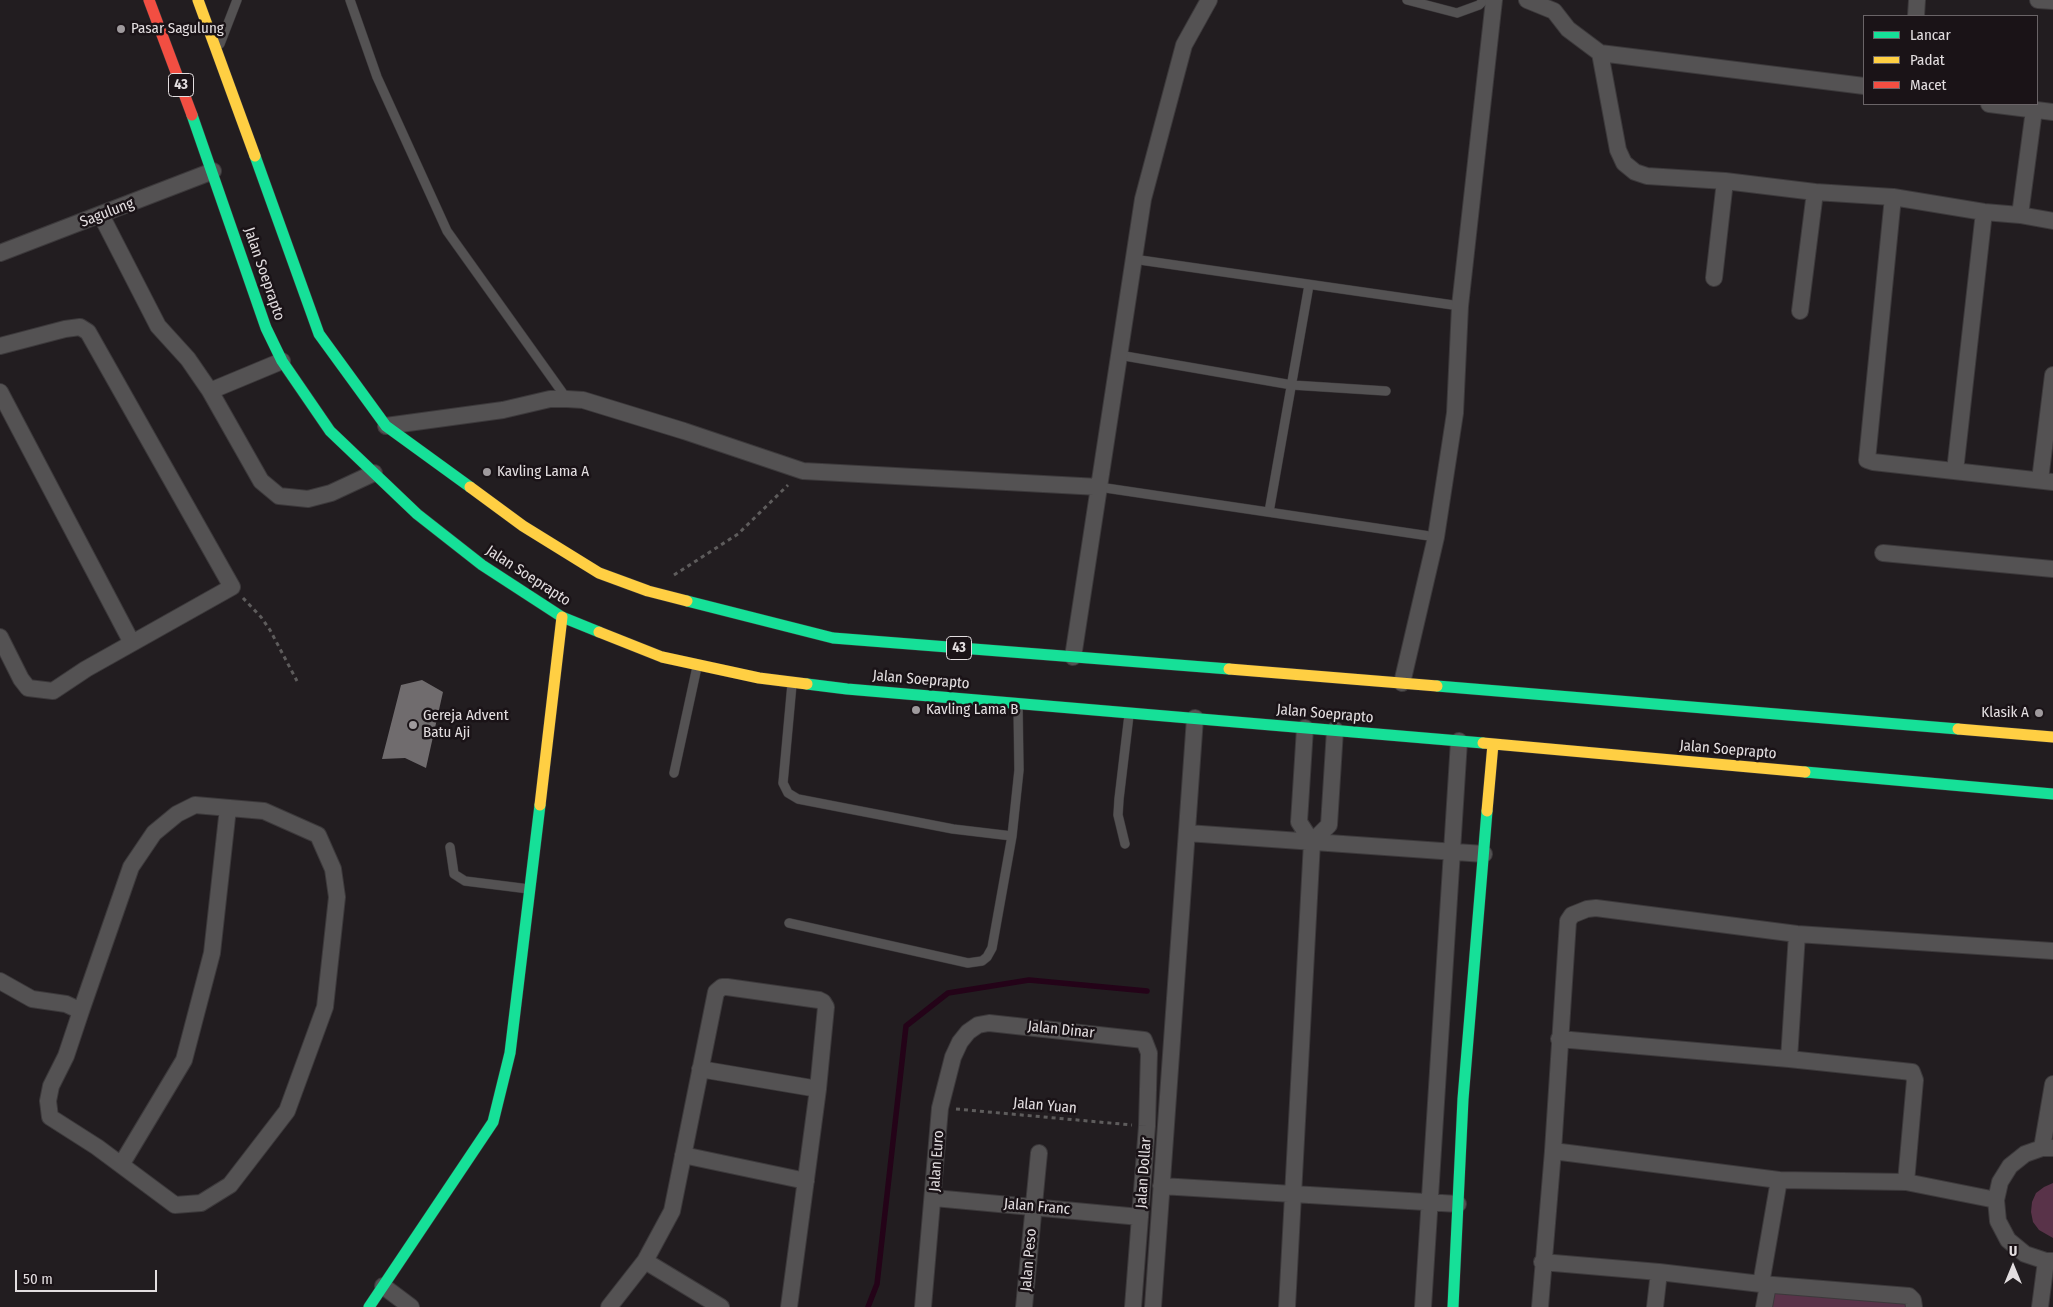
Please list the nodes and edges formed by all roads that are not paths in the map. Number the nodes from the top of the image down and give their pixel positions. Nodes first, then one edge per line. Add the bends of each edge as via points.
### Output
1 (149, 0) edge
2 (198, 0) edge
3 (237, 0) edge
4 (350, 0) edge
5 (1209, 0) edge
6 (1407, 0) edge
7 (1484, 0) edge
8 (1494, 0) edge
9 (1527, 0) edge
10 (1917, 0) edge
11 (2038, 0) edge
12 (2053, 1) edge
13 (1554, 6) edge
14 (1916, 15) edge
15 (217, 52) junction
16 (1600, 53) junction
17 (1863, 86) edge
18 (1996, 105) edge
19 (2034, 110) junction
20 (2053, 112) edge
21 (213, 171) junction
22 (1725, 181) junction
23 (1815, 192) junction
24 (1894, 196) junction
25 (1984, 212) junction
26 (2020, 214) junction
27 (101, 215) junction
28 (2053, 221) edge
29 (0, 253) edge
30 (1134, 259) junction
31 (1714, 278) dead end
32 (1309, 284) junction
33 (1460, 306) junction
34 (1800, 311) dead end
35 (0, 346) edge
36 (1119, 356) junction
37 (282, 360) junction
38 (2053, 375) edge
39 (1292, 385) junction
40 (210, 391) junction
41 (1386, 391) dead end
42 (0, 392) edge
43 (567, 399) junction
44 (386, 426) junction
45 (1955, 471) junction
46 (374, 474) junction
47 (2046, 481) edge
48 (1099, 487) junction
49 (1269, 512) junction
50 (1436, 537) junction
51 (1883, 553) dead end
52 (2053, 569) edge
53 (562, 617) junction
54 (0, 637) edge
55 (132, 643) junction
56 (1074, 657) junction
57 (697, 664) junction
58 (792, 682) junction
59 (1402, 682) junction
60 (1018, 703) junction
61 (1129, 712) junction
62 (1195, 718) junction
63 (1305, 728) junction
64 (1335, 730) junction
65 (2053, 737) edge
66 (1459, 741) junction
67 (1494, 744) junction
68 (674, 773) dead end
69 (2053, 794) edge
70 (228, 808) junction
71 (1187, 833) junction
72 (1012, 836) junction
73 (1312, 842) junction
74 (1125, 844) dead end
75 (450, 847) dead end
76 (1452, 852) junction
77 (1484, 854) junction
78 (529, 890) junction
79 (789, 923) dead end
80 (1797, 934) junction
81 (2053, 951) edge
82 (0, 981) edge
83 (81, 1011) junction
84 (978, 1025) joint
85 (1559, 1039) junction
86 (1144, 1040) joint
87 (1789, 1059) junction
88 (700, 1069) junction
89 (2053, 1084) edge
90 (818, 1089) junction
91 (2048, 1148) edge
92 (1553, 1151) junction
93 (1038, 1153) dead end
94 (683, 1155) junction
95 (121, 1165) junction
96 (806, 1180) junction
97 (1780, 1180) junction
98 (1906, 1182) junction
99 (1161, 1186) junction
100 (1293, 1194) junction
101 (934, 1198) junction
102 (1996, 1200) junction
103 (1429, 1202) junction
104 (1458, 1204) junction
105 (1034, 1207) junction
106 (1140, 1216) junction
107 (645, 1261) junction
108 (2049, 1261) edge
109 (1542, 1262) junction
110 (1658, 1272) junction
111 (1765, 1285) junction
112 (383, 1286) junction
113 (369, 1307) edge
114 (411, 1307) edge
115 (610, 1307) edge
116 (721, 1307) edge
117 (789, 1307) edge
118 (924, 1307) edge
119 (1024, 1307) edge
120 (1133, 1307) edge
121 (1153, 1307) edge
122 (1287, 1307) edge
123 (1423, 1307) edge
124 (1453, 1307) edge
125 (1540, 1307) edge
126 (1655, 1307) edge
127 (1764, 1307) edge
128 (1914, 1307) edge
129 (2040, 1307) edge

1 - 21 main road, Jalan Soeprapto / 43
2 - 15 main road, Jalan Soeprapto / 43
3 - 15 lane
4 - 43 lane via 377,77 447,231
5 - 30 street via 1184,44 1143,199
6 - 7 lane via 1457,13
8 - 33 street
9 - 13 street
10 - 14 street
11 - 12 street
13 - 16 street via 1568,29
15 - 44 main road, Jalan Soeprapto / 43 via 319,334
16 - 17 street
16 - 22 street via 1618,150 1624,163 1647,176
18 - 19 street
19 - 20 street
19 - 26 street
21 - 27 street, Sagulung
21 - 37 main road, Jalan Soeprapto / 43 via 266,328
22 - 23 street
22 - 31 street
23 - 24 street
23 - 34 street
24 - 25 street
24 - 45 street via 1867,460
25 - 26 street
25 - 45 street
26 - 28 street
27 - 29 street, Sagulung
27 - 40 street via 158,326 188,359
30 - 32 lane
30 - 36 street
32 - 33 lane
32 - 39 lane
33 - 50 street via 1455,413
35 - 55 street via 65,329 80,327 88,332 232,587
36 - 39 lane
36 - 48 street
37 - 40 street
37 - 46 main road, Jalan Soeprapto / 43 via 330,432
38 - 47 street
39 - 41 lane
39 - 49 lane
40 - 46 street via 261,481 278,496 308,499 331,493
42 - 55 street
43 - 44 street via 550,399 503,410
43 - 48 street via 583,400 666,425 803,471
44 - 56 main road, Jalan Soeprapto / 43 via 523,526 599,573 648,591 834,638
45 - 47 street
46 - 53 main road, Jalan Soeprapto / 43 via 417,514 482,565
48 - 49 lane
48 - 56 street
49 - 50 lane
50 - 59 street
51 - 52 street
53 - 57 main road, Jalan Soeprapto / 43 via 662,657
53 - 78 main road
54 - 55 street via 28,688 54,691
56 - 59 main road, Jalan Soeprapto / 43
57 - 58 main road, Jalan Soeprapto / 43
57 - 68 lane
58 - 60 main road, Jalan Soeprapto / 43 via 847,690
58 - 72 lane via 783,783 793,797 953,829
59 - 65 main road, Jalan Soeprapto / 43
60 - 61 main road, Jalan Soeprapto / 43
60 - 72 lane via 1018,770
61 - 62 main road, Jalan Soeprapto / 43
61 - 74 lane via 1118,799
62 - 63 main road, Jalan Soeprapto / 43
62 - 71 street
63 - 64 main road, Jalan Soeprapto / 43
63 - 73 street via 1299,822
64 - 66 main road, Jalan Soeprapto / 43
64 - 73 street via 1329,825
66 - 67 main road, Jalan Soeprapto / 43
66 - 76 street
67 - 69 main road, Jalan Soeprapto / 43
67 - 77 main road
70 - 83 street via 195,805 177,814 154,833 131,867
70 - 95 street via 212,954 184,1060
70 - 95 street via 264,811 318,835 333,869 337,897 325,1007 287,1112 230,1185 201,1203 175,1205
71 - 73 street
71 - 99 street
72 - 79 lane via 992,948 982,961 968,963
73 - 76 street
73 - 100 street
75 - 78 lane via 454,874 465,881
76 - 77 street
76 - 103 street
77 - 104 main road via 1463,1099
78 - 112 main road via 510,1053 493,1122
80 - 81 street
80 - 85 street via 1596,908 1580,911 1568,921
80 - 87 street
82 - 83 street via 32,999 66,1004
83 - 95 street via 66,1056 51,1086 48,1101 50,1118
84 - 86 street, Jalan Dinar via 997,1023
84 - 101 street, Jalan Euro via 968,1032 952,1057 940,1108
85 - 87 street
85 - 92 street
86 - 106 street, Jalan Dollar via 1149,1053
87 - 98 street via 1914,1074
88 - 90 street
88 - 90 street via 718,989 727,987 819,1000 826,1012
88 - 94 street
89 - 91 street
90 - 96 street
91 - 102 street via 2025,1154 2010,1166 2000,1182
92 - 97 street
92 - 109 street
93 - 105 street, Jalan Peso
94 - 96 street
94 - 107 street via 672,1210
96 - 117 street
97 - 98 street
97 - 111 street
98 - 102 street
99 - 100 street
99 - 121 street
100 - 103 street
100 - 122 street
101 - 105 street, Jalan Franc
101 - 118 street, Jalan Euro
102 - 108 street via 1998,1221 2008,1240 2025,1254
103 - 104 street
103 - 123 street
104 - 124 main road
105 - 106 street, Jalan Franc
105 - 119 street, Jalan Peso
106 - 120 street, Jalan Dollar
107 - 115 street
107 - 116 street
108 - 129 street
109 - 110 street
109 - 125 street
110 - 111 street
110 - 126 street
111 - 127 street
111 - 128 street via 1909,1296
112 - 113 main road
112 - 114 street

